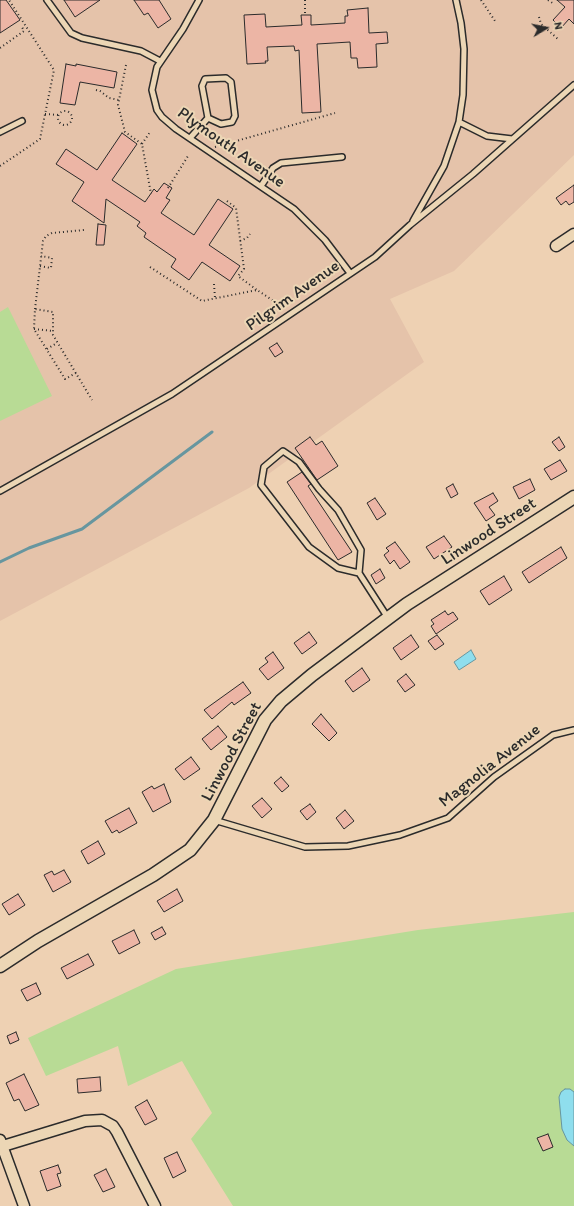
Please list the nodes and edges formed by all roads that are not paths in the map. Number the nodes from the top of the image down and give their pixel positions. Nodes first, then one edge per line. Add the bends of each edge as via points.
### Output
1 (48, 0) edge
2 (199, 0) edge
3 (456, 0) edge
4 (160, 61) junction
5 (574, 85) edge
6 (208, 118) junction
7 (22, 121) dead end
8 (459, 122) junction
9 (0, 132) edge
10 (190, 138) junction
11 (512, 139) junction
12 (342, 157) dead end
13 (261, 186) junction
14 (410, 225) junction
15 (574, 234) edge
16 (556, 246) dead end
17 (350, 273) junction
18 (0, 491) edge
19 (574, 497) edge
20 (359, 573) junction
21 (388, 618) junction
22 (574, 730) edge
23 (214, 820) junction
24 (0, 966) edge
25 (1, 1143) edge
26 (24, 1206) edge
27 (155, 1206) edge

1 - 4 lane via 71,33 82,38 141,50
2 - 4 lane, Plymouth Avenue via 183,29
3 - 8 lane via 464,49 463,94
4 - 10 lane, Plymouth Avenue via 152,84 152,95 157,110 170,125
5 - 11 lane, Pilgrim Avenue
6 - 6 lane via 221,124 232,122 235,116 231,82 226,78 204,79 202,86
6 - 10 lane
7 - 9 lane
8 - 11 lane via 487,136
8 - 14 lane via 440,176
10 - 13 lane, Plymouth Avenue
11 - 14 lane, Pilgrim Avenue via 455,190
12 - 13 lane via 281,163 273,168
13 - 17 lane, Plymouth Avenue via 294,209 310,224
14 - 17 lane, Pilgrim Avenue via 374,257
15 - 16 street
17 - 18 lane, Pilgrim Avenue via 172,394
19 - 21 street, Linwood Street
20 - 20 lane via 338,568 309,547 261,486 264,467 283,451 299,462 338,510 361,550
20 - 21 lane
21 - 23 street, Linwood Street via 312,675 272,710 247,753
22 - 23 lane, Magnolia Avenue via 553,735 494,777 448,818 400,834 348,846 305,847
23 - 24 street, Linwood Street via 182,857 19,952
25 - 26 street
25 - 27 street via 85,1121 102,1120 113,1126 117,1132

